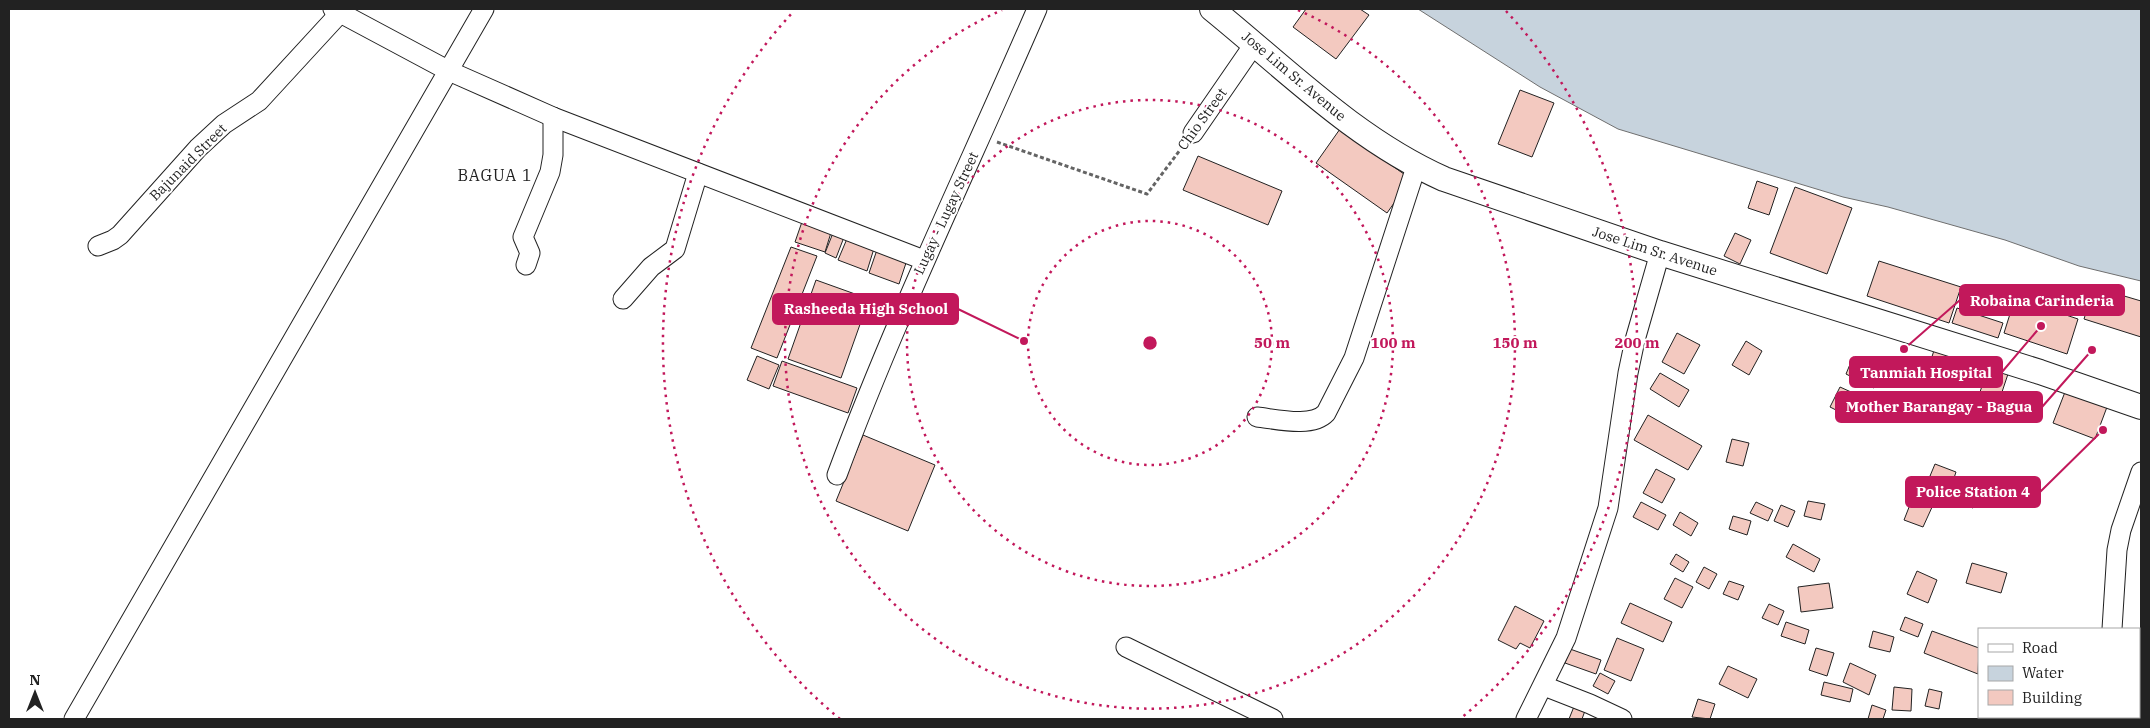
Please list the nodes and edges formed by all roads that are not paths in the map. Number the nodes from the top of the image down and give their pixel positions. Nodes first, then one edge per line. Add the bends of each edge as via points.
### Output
1 (484, 9) edge
2 (1037, 9) edge
3 (1212, 9) edge
4 (337, 11) edge
5 (1255, 43) junction
6 (449, 71) junction
7 (553, 117) junction
8 (1193, 133) road end
9 (1416, 167) junction
10 (698, 173) junction
11 (98, 246) dead end
12 (1660, 253) junction
13 (924, 260) junction
14 (526, 265) dead end
15 (623, 299) dead end
16 (2141, 407) edge
17 (1257, 417) dead end
18 (2141, 472) edge
19 (837, 475) dead end
20 (2112, 628) edge
21 (1126, 647) dead end
22 (1544, 686) junction
23 (74, 719) edge
24 (1273, 719) edge
25 (1526, 719) edge
26 (1622, 719) edge

1 - 6 street
2 - 13 street, Lugay - Lugay Street
3 - 5 main road, Jose Lim Sr. Avenue
4 - 6 street
4 - 11 street, Bajunaid Street via 259,101 224,124 198,148 120,235
5 - 8 street, Chio Street
5 - 9 main road, Jose Lim Sr. Avenue via 1367,136
6 - 7 street
6 - 23 street
7 - 10 street
7 - 14 street via 554,155 550,172 523,237 530,253
9 - 12 main road, Jose Lim Sr. Avenue via 1471,190
9 - 17 street via 1354,358 1326,413 1312,421
10 - 13 street
10 - 15 street via 675,249 651,267
12 - 16 main road, Jose Lim Sr. Avenue via 2031,369
12 - 22 street via 1628,373 1608,508 1566,638
13 - 19 street, Lugay - Lugay Street via 868,389
18 - 20 street via 2116,550
21 - 24 street
22 - 25 street
22 - 26 street

